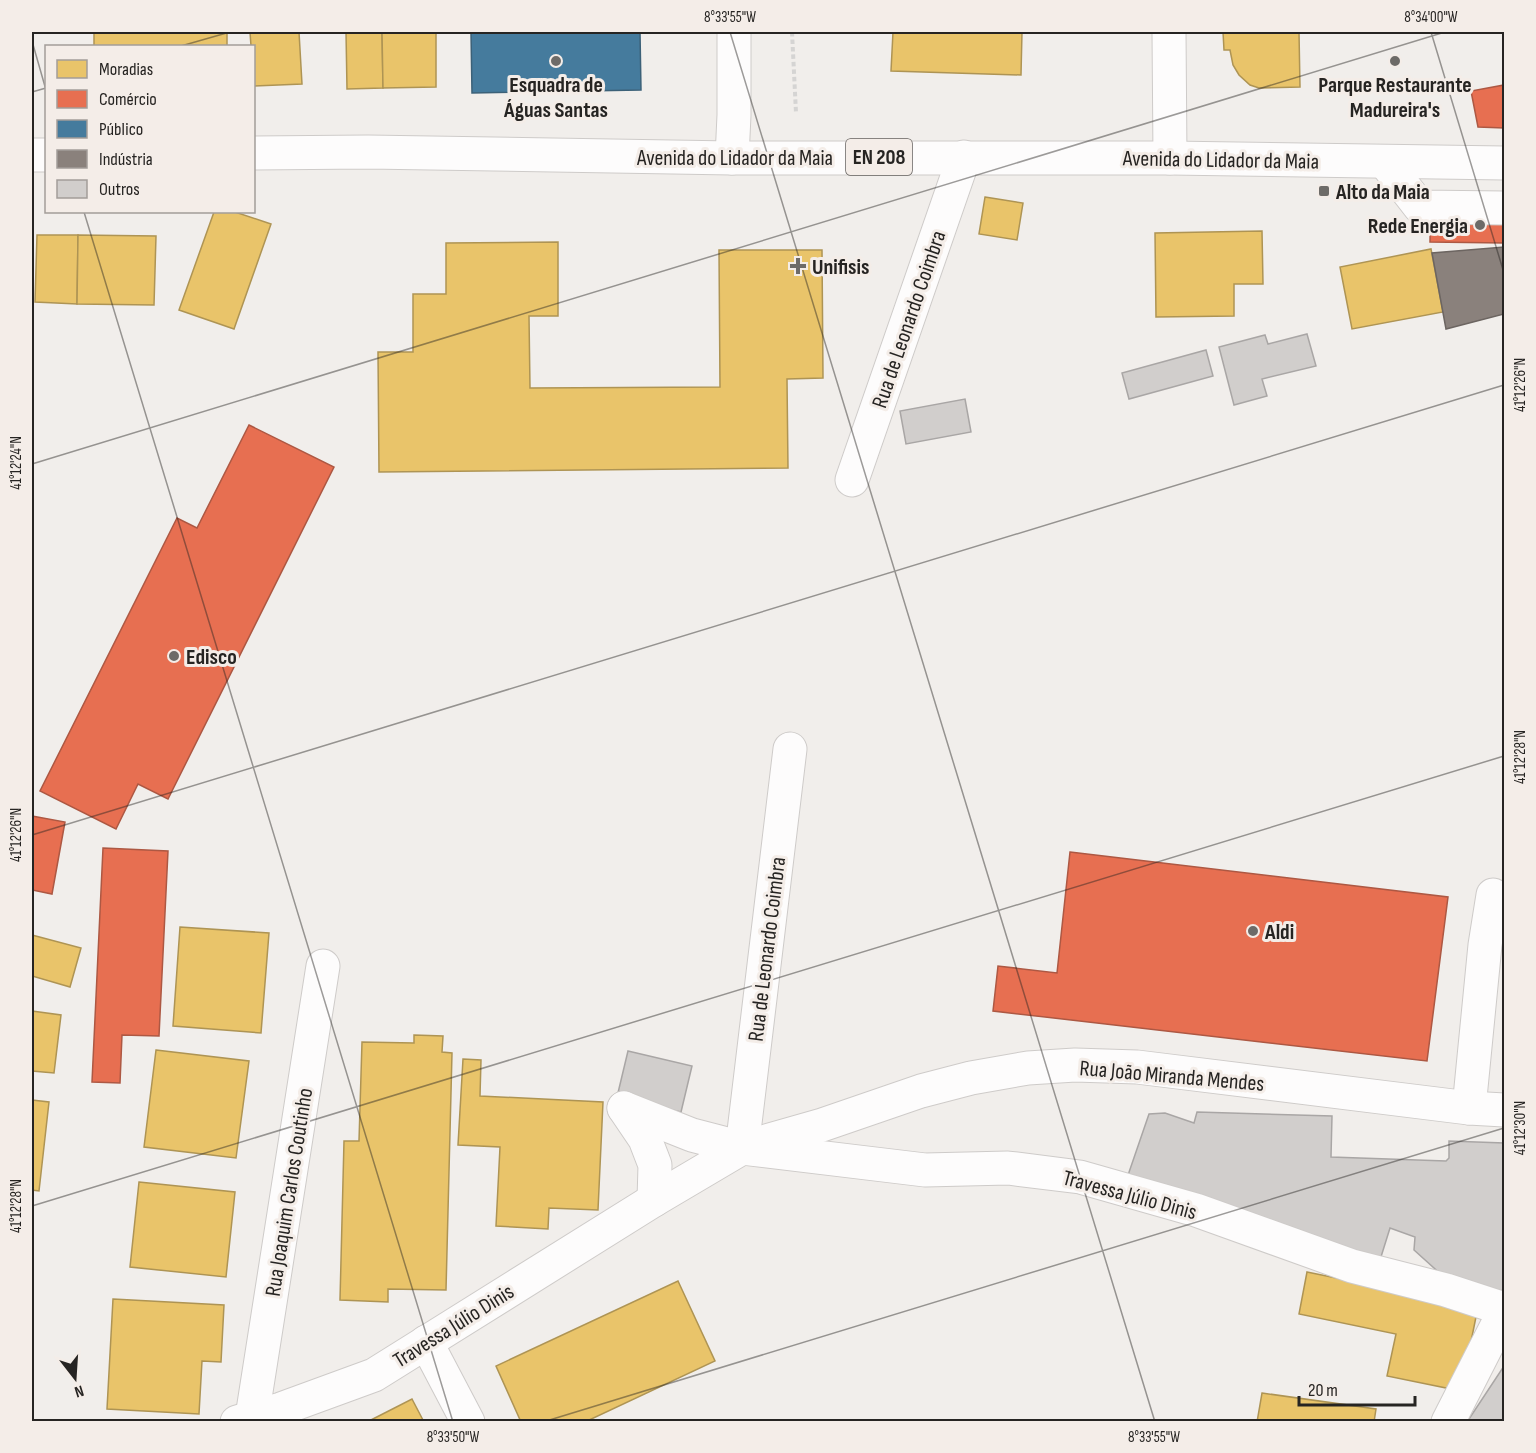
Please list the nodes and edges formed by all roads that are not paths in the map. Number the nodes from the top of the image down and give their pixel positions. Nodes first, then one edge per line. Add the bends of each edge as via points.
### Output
1 (734, 32) edge
2 (1169, 32) edge
3 (255, 153) edge
4 (964, 157) junction
5 (732, 158) junction
6 (1170, 158) junction
7 (1385, 162) junction
8 (1504, 164) edge
9 (1504, 208) edge
10 (852, 480) dead end
11 (790, 749) dead end
12 (1493, 895) dead end
13 (323, 966) dead end
14 (1469, 1108) junction
15 (1504, 1110) edge
16 (742, 1148) junction
17 (654, 1200) junction
18 (1504, 1311) edge
19 (426, 1342) junction
20 (245, 1419) edge
21 (468, 1422) edge
22 (1448, 1422) edge

1 - 5 street
2 - 6 street
3 - 5 street, Avenida do Lidador da Maia / EN 208
4 - 5 street, Avenida do Lidador da Maia / EN 208
4 - 6 street, Avenida do Lidador da Maia / EN 208
4 - 10 street, Rua de Leonardo Coimbra
6 - 7 street, Avenida do Lidador da Maia / EN 208
7 - 8 street, Avenida do Lidador da Maia / EN 208
7 - 9 street via 1420,207
11 - 16 street, Rua de Leonardo Coimbra
12 - 14 street
13 - 20 street, Rua Joaquim Carlos Coutinho
14 - 15 street, Rua João Miranda Mendes
14 - 16 street, Rua João Miranda Mendes via 1137,1067 1075,1065 971,1078
16 - 17 street, Travessa Júlio Dinis
16 - 17 street, Travessa Júlio Dinis via 692,1135 624,1108 645,1139 655,1165
16 - 18 street, Travessa Júlio Dinis via 925,1170 1008,1168 1080,1177 1196,1210 1352,1266 1446,1290
17 - 19 street, Travessa Júlio Dinis
18 - 22 street
19 - 20 street, Travessa Júlio Dinis via 374,1375
19 - 21 street

